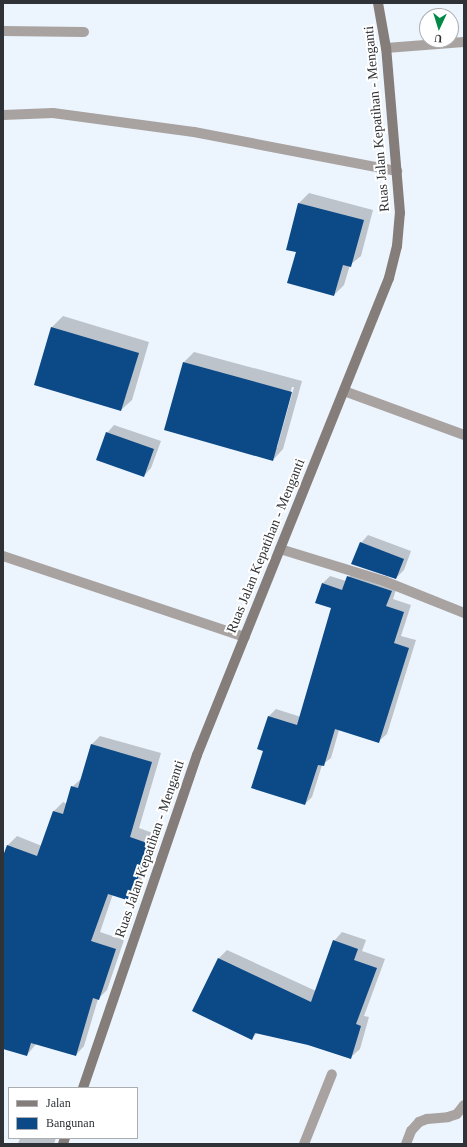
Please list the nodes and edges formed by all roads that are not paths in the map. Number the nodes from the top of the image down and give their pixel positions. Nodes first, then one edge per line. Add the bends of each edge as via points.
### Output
1 (378, 3) edge
2 (3, 31) edge
3 (84, 32) dead end
4 (464, 42) edge
5 (386, 48) junction
6 (3, 115) edge
7 (397, 170) junction
8 (344, 391) junction
9 (464, 434) edge
10 (280, 549) junction
11 (3, 556) edge
12 (464, 613) edge
13 (245, 637) junction
14 (332, 1074) dead end
15 (83, 1087) edge
16 (464, 1105) edge
17 (304, 1144) edge
18 (406, 1144) edge

1 - 5 main road, Ruas Jalan Kepatihan - Menganti
2 - 3 street
4 - 5 street
5 - 7 main road, Ruas Jalan Kepatihan - Menganti
6 - 7 street via 54,113 194,132
7 - 8 main road, Ruas Jalan Kepatihan - Menganti via 400,213 397,246 389,278
8 - 9 street
8 - 10 main road, Ruas Jalan Kepatihan - Menganti
10 - 12 street via 384,581
10 - 13 main road, Ruas Jalan Kepatihan - Menganti
11 - 13 street
13 - 15 main road, Ruas Jalan Kepatihan - Menganti via 197,755
14 - 17 street
16 - 18 street via 457,1114 418,1122

